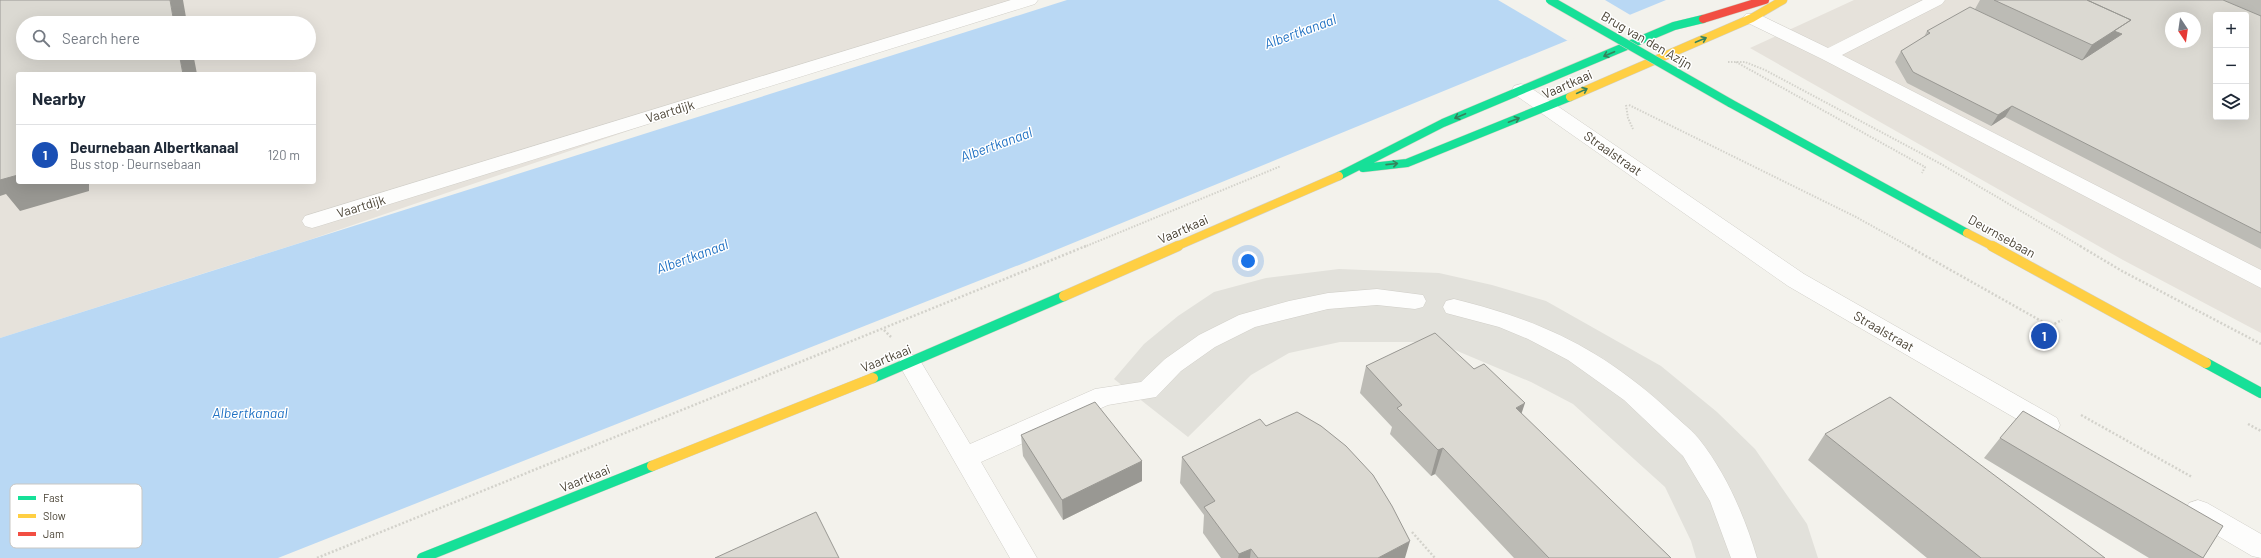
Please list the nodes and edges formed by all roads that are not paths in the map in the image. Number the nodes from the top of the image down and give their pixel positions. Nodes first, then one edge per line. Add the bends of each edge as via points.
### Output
1 (1028, 0) edge
2 (1550, 0) edge
3 (1765, 0) edge
4 (1783, 0) edge
5 (1936, 0) edge
6 (1752, 18) junction
7 (1828, 54) junction
8 (1521, 90) junction
9 (1730, 103) joint
10 (1546, 108) junction
11 (1354, 169) junction
12 (312, 221) dead end
13 (2261, 280) edge
14 (1414, 301) dead end
15 (1454, 307) dead end
16 (910, 363) junction
17 (2261, 393) edge
18 (2063, 434) edge
19 (964, 458) junction
20 (2179, 501) edge
21 (2261, 548) edge
22 (422, 558) edge
23 (1024, 558) edge
24 (1744, 558) edge

1 - 12 street, Vaartdijk
2 - 9 street, Brug van den Azijn, bridge
3 -> 8 street, Vaartkaai via 1674,26
4 - 6 street, Vaartkaai
5 - 7 street
6 - 7 street
10 -> 6 street, Vaartkaai
7 - 13 street
8 - 10 street, Straalstraat
8 -> 11 street, Vaartkaai via 1392,147
9 - 17 street, Deurnsebaan
11 -> 10 street, Vaartkaai via 1407,163
10 - 18 street, Straalstraat via 1796,280
11 - 16 street, Vaartkaai
14 - 19 street via 1377,297 1328,301 1248,321 1201,345 1173,365 1148,390 1104,396
15 - 24 street via 1515,324 1542,336 1614,378 1646,405 1691,448 1716,489 1738,537
16 - 19 street
16 - 22 street, Vaartkaai
19 - 23 street
20 - 21 street

